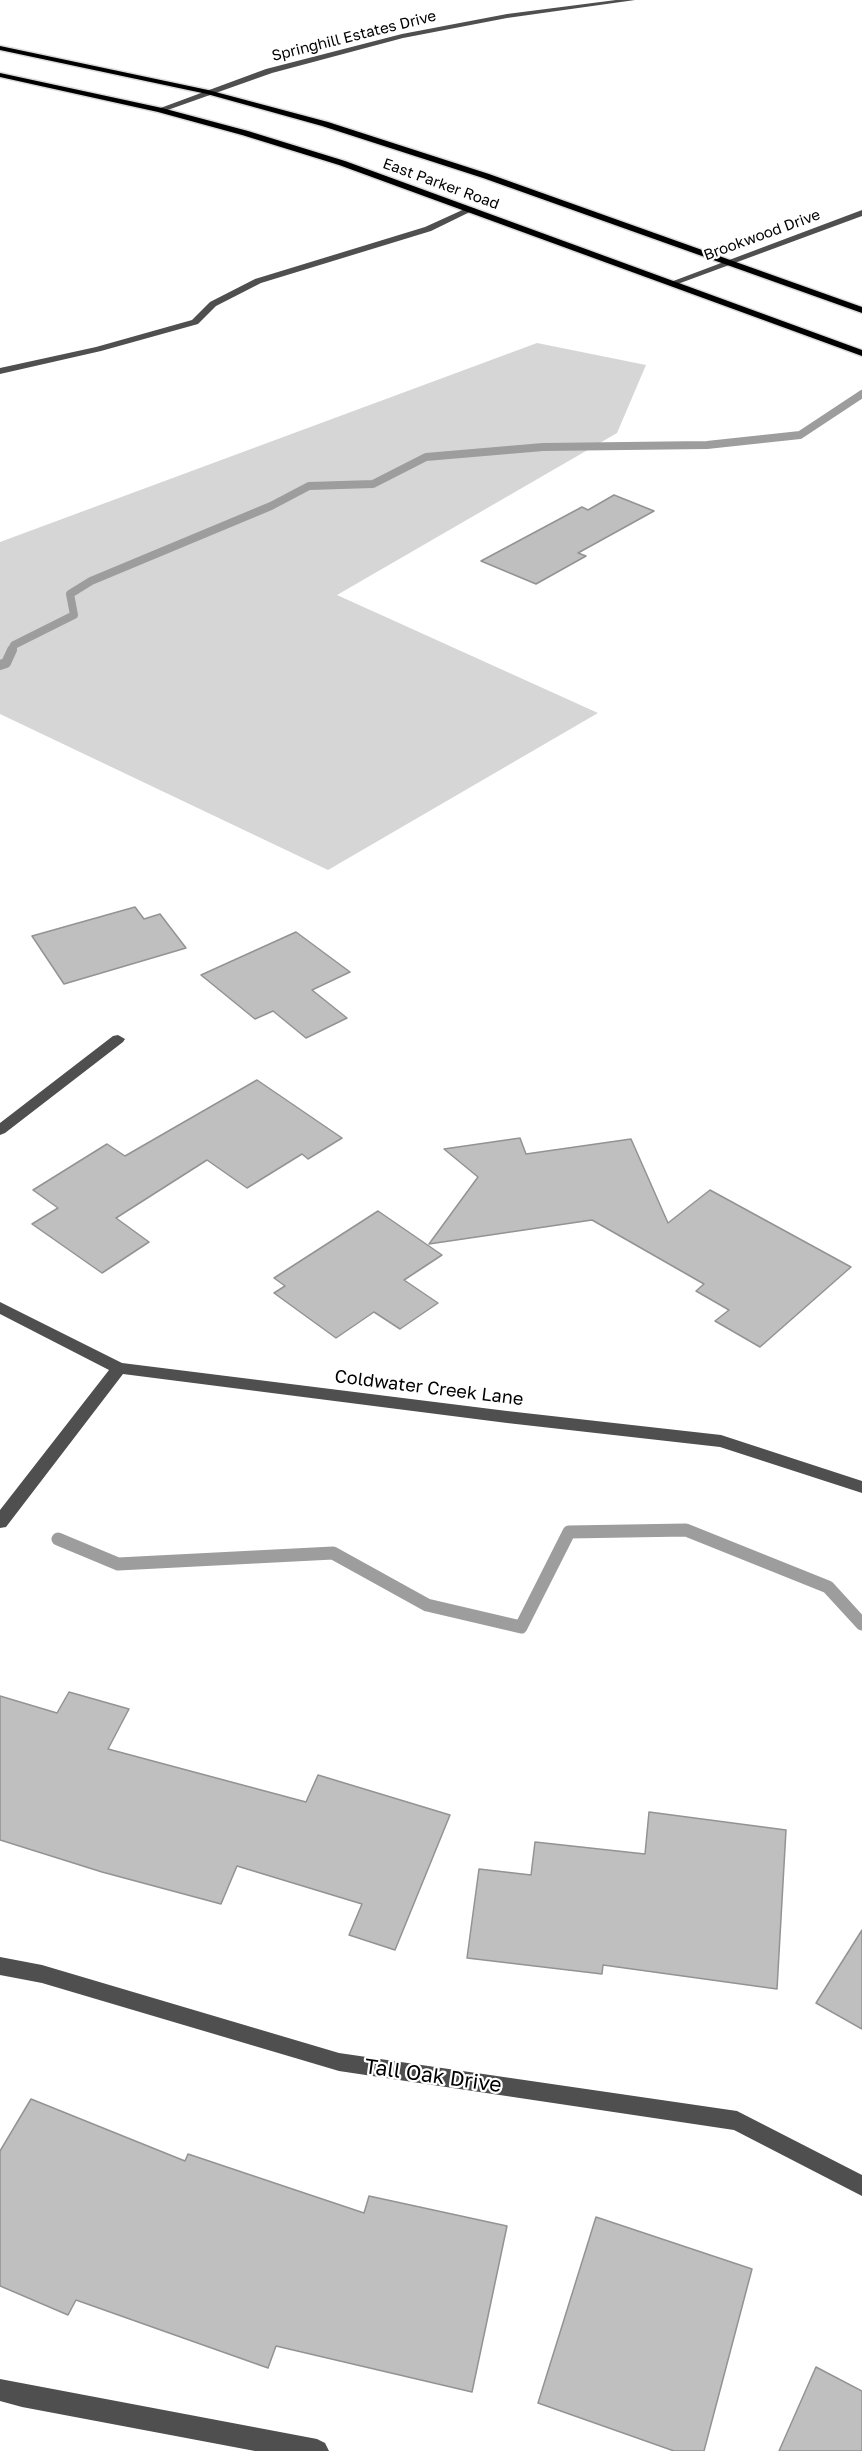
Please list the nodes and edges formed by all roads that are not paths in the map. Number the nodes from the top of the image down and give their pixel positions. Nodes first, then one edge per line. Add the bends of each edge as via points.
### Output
1 (632, 0) edge
2 (0, 48) edge
3 (0, 75) edge
4 (207, 92) junction
5 (159, 110) junction
6 (472, 209) junction
7 (862, 213) edge
8 (727, 262) junction
9 (672, 283) junction
10 (862, 310) edge
11 (862, 353) edge
12 (0, 371) edge
13 (118, 1039) dead end
14 (0, 1130) edge
15 (0, 1307) edge
16 (119, 1368) junction
17 (862, 1487) edge
18 (0, 1522) edge
19 (0, 1966) edge
20 (862, 2186) edge
21 (0, 2390) edge
22 (316, 2451) edge

1 - 4 street, Springhill Estates Drive via 517,14 402,36 286,66
2 - 4 main road, East Parker Road
3 - 5 main road, East Parker Road
4 - 5 street, Springhill Estates Drive
4 - 8 main road, East Parker Road via 409,150
5 - 6 main road, East Parker Road via 291,147
6 - 9 main road, East Parker Road
6 - 12 street via 428,229 258,280 213,304 195,322
7 - 8 street, Brookwood Drive
8 - 9 street, Brookwood Drive
8 - 10 main road, East Parker Road
9 - 11 main road, East Parker Road
13 - 14 street
15 - 16 street, Coldwater Creek Lane
16 - 17 street, Coldwater Creek Lane via 721,1441
16 - 18 street
19 - 20 street, Tall Oak Drive via 42,1974 339,2062 737,2121
21 - 22 street

